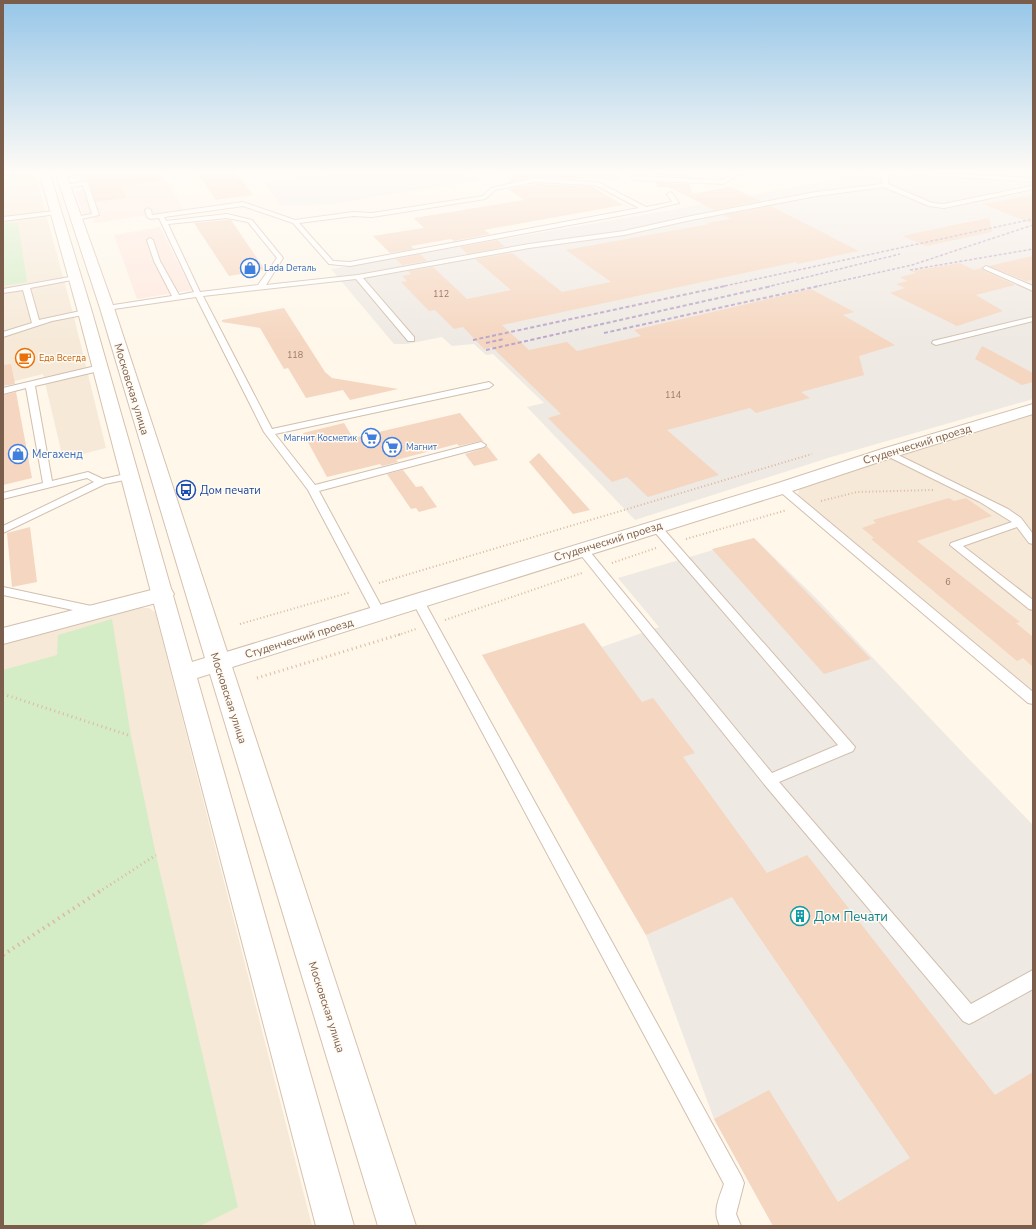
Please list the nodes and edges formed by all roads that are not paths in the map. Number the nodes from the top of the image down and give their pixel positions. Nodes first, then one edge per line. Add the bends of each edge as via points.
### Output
1 (68, 228) edge
2 (70, 228) edge
3 (167, 228) edge
4 (256, 228) edge
5 (300, 228) edge
6 (541, 228) edge
7 (645, 228) edge
8 (150, 240) dead end
9 (327, 267) junction
10 (986, 268) dead end
11 (358, 277) junction
12 (75, 278) junction
13 (313, 282) junction
14 (26, 287) junction
15 (260, 288) junction
16 (1033, 289) edge
17 (3, 291) edge
18 (198, 294) junction
19 (176, 297) junction
20 (96, 310) junction
21 (1033, 319) edge
22 (36, 324) junction
23 (3, 335) edge
24 (411, 339) dead end
25 (936, 343) dead end
26 (100, 368) junction
27 (30, 385) junction
28 (489, 385) dead end
29 (3, 391) edge
30 (1033, 408) edge
31 (269, 432) junction
32 (481, 445) dead end
33 (888, 453) junction
34 (130, 476) junction
35 (102, 482) junction
36 (48, 485) junction
37 (782, 488) junction
38 (313, 489) junction
39 (3, 496) edge
40 (1019, 524) junction
41 (656, 527) junction
42 (3, 530) edge
43 (1033, 541) edge
44 (582, 549) junction
45 (3, 591) edge
46 (1033, 592) edge
47 (163, 594) junction
48 (1021, 597) junction
49 (418, 601) junction
50 (1033, 606) edge
51 (97, 612) junction
52 (380, 613) junction
53 (3, 636) edge
54 (218, 663) junction
55 (183, 673) junction
56 (1033, 699) edge
57 (769, 780) junction
58 (1033, 979) edge
59 (335, 1226) edge
60 (397, 1226) edge
61 (731, 1226) edge

1 - 12 main road, Московская улица
2 - 20 main road, Московская улица
3 - 18 lane
4 - 15 lane via 280,258
5 - 9 lane
6 - 9 lane
7 - 11 lane
8 - 19 lane
9 - 13 lane
10 - 16 lane
11 - 13 lane
11 - 24 lane
12 - 14 lane
12 - 20 main road, Московская улица
13 - 15 lane
14 - 17 lane
14 - 22 lane
15 - 18 lane
18 - 19 lane
18 - 31 lane
19 - 20 lane
20 - 22 lane
20 - 26 main road, Московская улица
20 - 54 main road, Московская улица
21 - 25 lane
22 - 23 lane
26 - 27 lane
26 - 34 main road, Московская улица
27 - 29 lane
27 - 36 lane
28 - 31 lane
30 - 33 main road, Студенческий проезд
31 - 38 lane
32 - 38 lane
33 - 37 main road, Студенческий проезд
33 - 40 lane via 1004,511
34 - 35 lane
34 - 47 main road, Московская улица
35 - 36 lane via 88,475
35 - 42 lane
36 - 39 lane
37 - 41 main road, Студенческий проезд
37 - 56 lane
38 - 52 lane
40 - 43 lane
40 - 48 lane via 955,545
41 - 44 main road, Студенческий проезд
41 - 57 lane via 848,747
44 - 49 main road, Студенческий проезд
44 - 57 lane
45 - 51 lane
46 - 48 lane
47 - 51 main road
47 - 55 main road, Московская улица
48 - 50 lane
49 - 52 main road, Студенческий проезд
49 - 61 lane via 734,1183 725,1215
51 - 53 main road
52 - 54 main road, Студенческий проезд
54 - 55 main road, Студенческий проезд
54 - 60 main road, Московская улица
55 - 59 main road, Московская улица
57 - 58 lane via 969,1015

